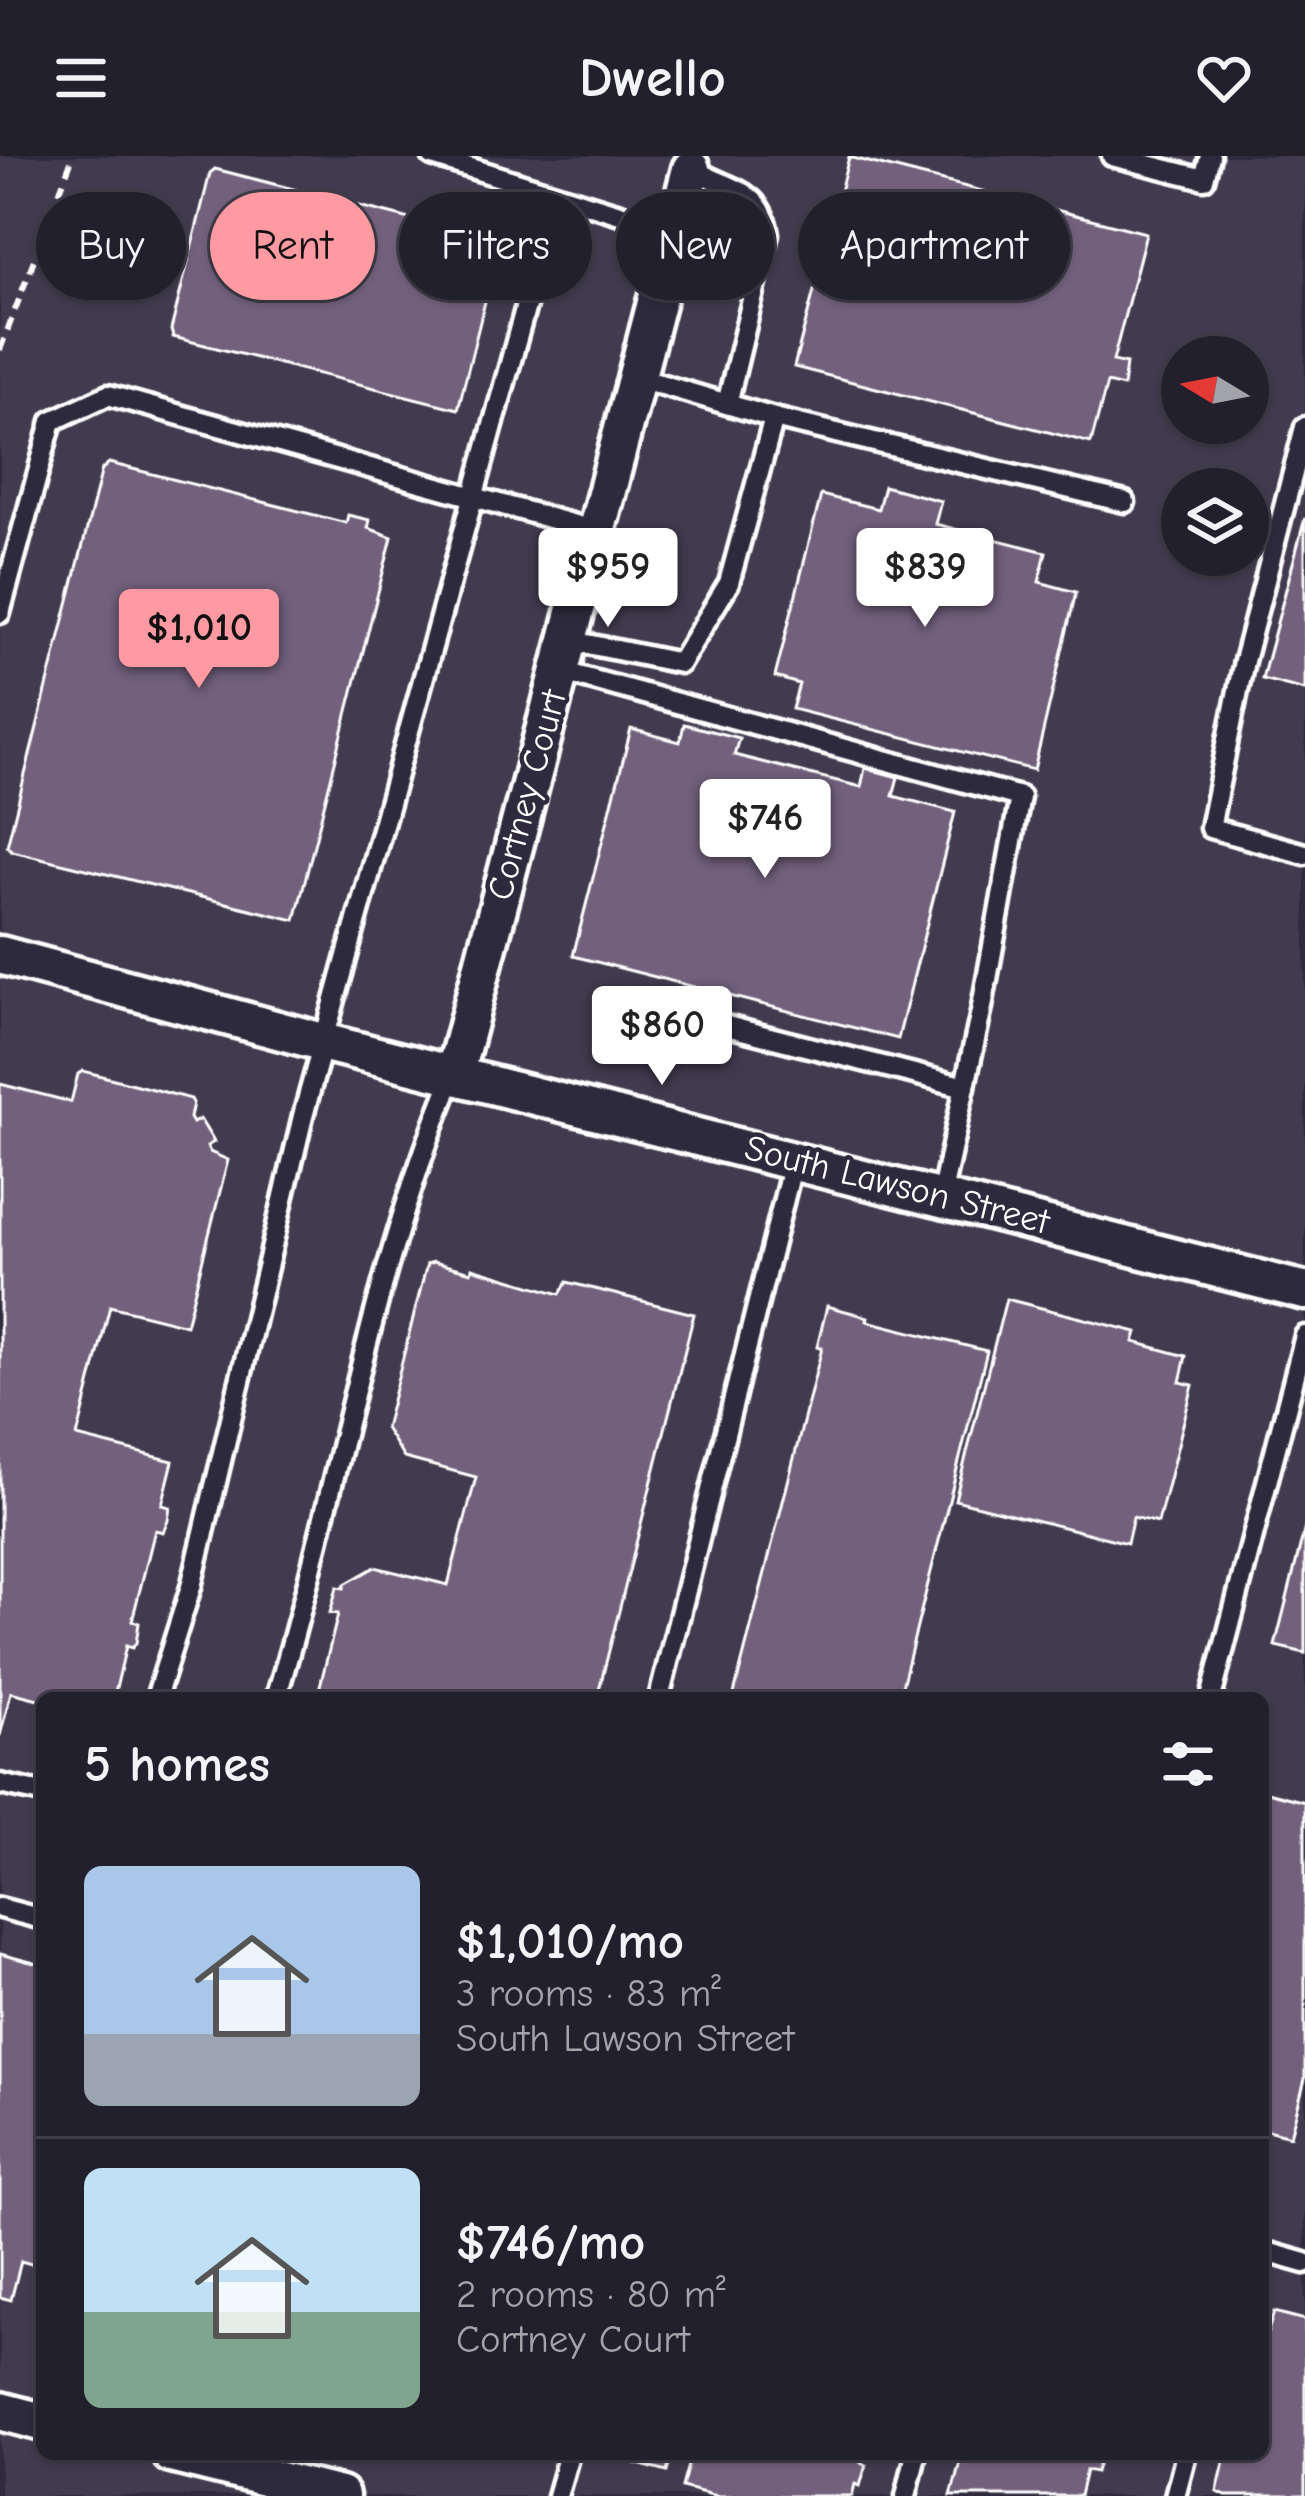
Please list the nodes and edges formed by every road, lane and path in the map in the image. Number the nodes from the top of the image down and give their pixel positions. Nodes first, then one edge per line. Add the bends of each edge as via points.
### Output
1 (73, 156) edge
2 (432, 156) edge
3 (1112, 156) edge
4 (1210, 156) edge
5 (691, 162) edge
6 (684, 192) edge
7 (616, 212) edge
8 (527, 300) edge
9 (656, 300) edge
10 (0, 350) edge
11 (636, 377) junction
12 (728, 404) junction
13 (774, 418) junction
14 (1305, 427) edge
15 (472, 496) junction
16 (1125, 502) dead end
17 (596, 530) junction
18 (0, 613) edge
19 (564, 656) junction
20 (1305, 854) edge
21 (0, 955) edge
22 (626, 1000) dead end
23 (326, 1042) junction
24 (455, 1072) junction
25 (965, 1087) junction
26 (794, 1159) junction
27 (941, 1197) junction
28 (1305, 1291) edge
29 (1305, 1336) edge
30 (158, 1692) edge
31 (278, 1692) edge
32 (661, 1692) edge
33 (1213, 1692) edge
34 (0, 1784) edge
35 (36, 1792) edge
36 (0, 1908) edge
37 (36, 1917) edge
38 (1269, 2254) edge
39 (1305, 2263) edge
40 (0, 2411) edge
41 (36, 2420) edge
42 (195, 2460) edge
43 (567, 2460) edge
44 (915, 2460) edge
45 (1184, 2460) edge
46 (340, 2496) edge
47 (557, 2496) edge
48 (906, 2496) edge
49 (1175, 2496) edge

1 - 10 path
2 - 7 lane
3 - 4 lane via 1204,179
5 - 6 street, Cortney Court
5 - 12 lane via 765,213 768,234
8 - 15 lane
9 - 11 street, Cortney Court
11 - 12 lane
11 - 17 street, Cortney Court
12 - 13 lane
13 - 16 lane
13 - 19 lane via 729,583 680,663
14 - 20 lane via 1210,828
15 - 17 lane
15 - 18 lane via 108,395 52,421
15 - 23 lane
17 - 19 street, Cortney Court
19 - 24 street, Cortney Court
19 - 25 lane via 1020,797
21 - 23 street, South Lawson Street
22 - 25 lane
23 - 24 street, South Lawson Street
23 - 30 lane
24 - 26 street, South Lawson Street
24 - 31 lane via 392,1251
25 - 27 lane
26 - 27 street, South Lawson Street
26 - 32 lane
27 - 28 street, South Lawson Street
29 - 33 lane
34 - 35 lane
36 - 37 lane
38 - 39 lane
40 - 41 street
42 - 46 street
43 - 47 lane
44 - 48 lane
45 - 49 lane

